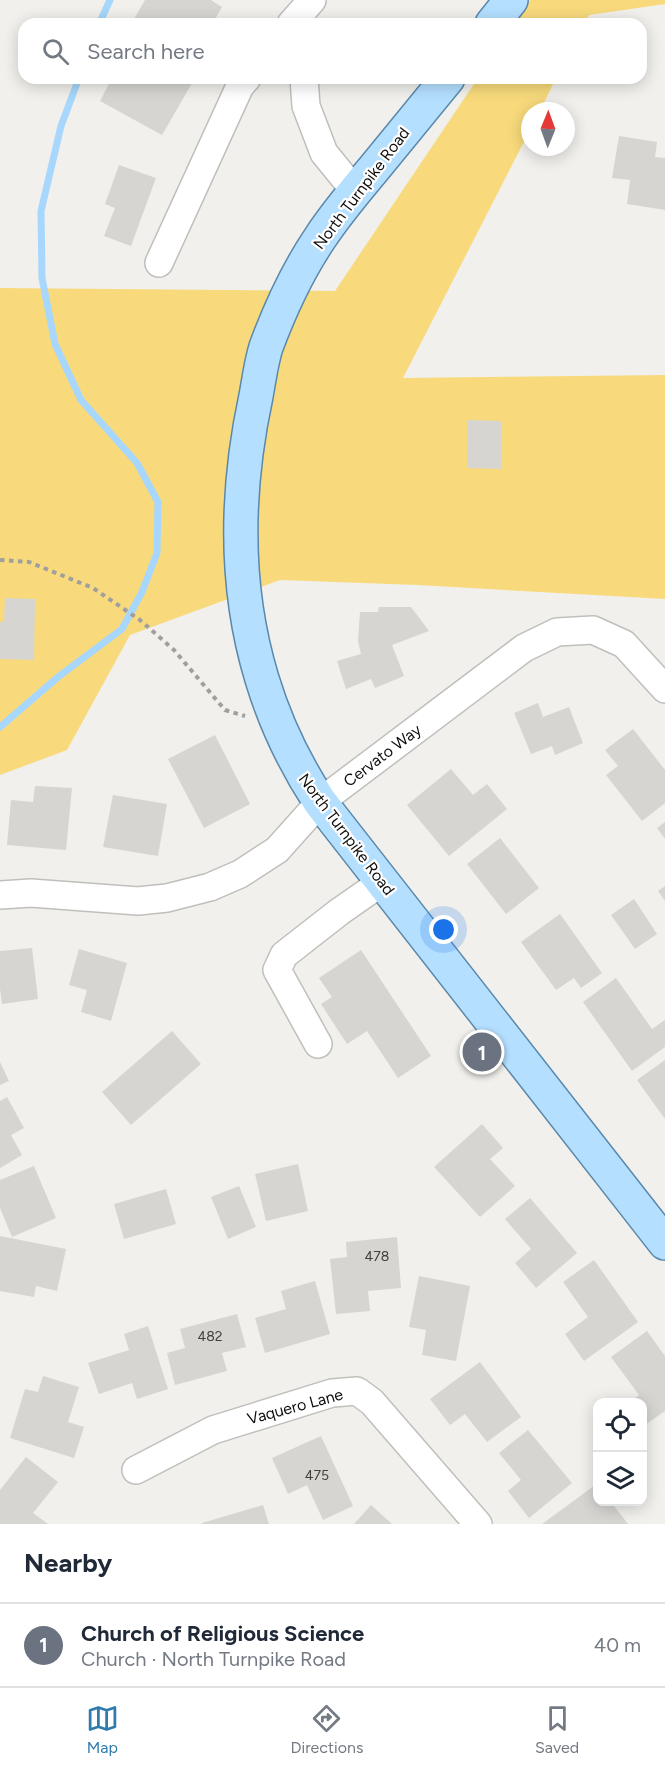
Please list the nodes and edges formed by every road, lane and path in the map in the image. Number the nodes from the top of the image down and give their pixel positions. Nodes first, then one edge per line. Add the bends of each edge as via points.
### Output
1 (312, 0) edge
2 (511, 0) edge
3 (296, 18) edge
4 (497, 18) edge
5 (242, 84) edge
6 (304, 84) edge
7 (443, 84) edge
8 (355, 191) junction
9 (159, 263) dead end
10 (0, 560) edge
11 (665, 689) edge
12 (280, 727) junction
13 (320, 802) junction
14 (382, 882) junction
15 (0, 895) edge
16 (318, 1044) dead end
17 (665, 1243) edge
18 (136, 1470) dead end
19 (478, 1524) edge

1 - 3 street
2 - 4 main road
5 - 9 street
6 - 8 street via 306,106 324,153
7 - 8 main road, North Turnpike Road
8 - 12 main road, North Turnpike Road via 319,238 266,349 243,465 240,515 249,620 262,679
10 - 12 path via 29,562 93,588 140,620 174,650 225,710
11 - 13 street, Cervato Way via 624,644 593,630 557,632 524,648
12 - 13 main road, North Turnpike Road via 299,770
13 - 14 main road, North Turnpike Road
13 - 15 street, Cervato Way via 277,850 240,874 210,887 138,901
14 - 16 street via 284,955 277,970
14 - 17 main road, North Turnpike Road
18 - 19 street, Vaquero Lane via 213,1430 332,1393 357,1390 372,1402

